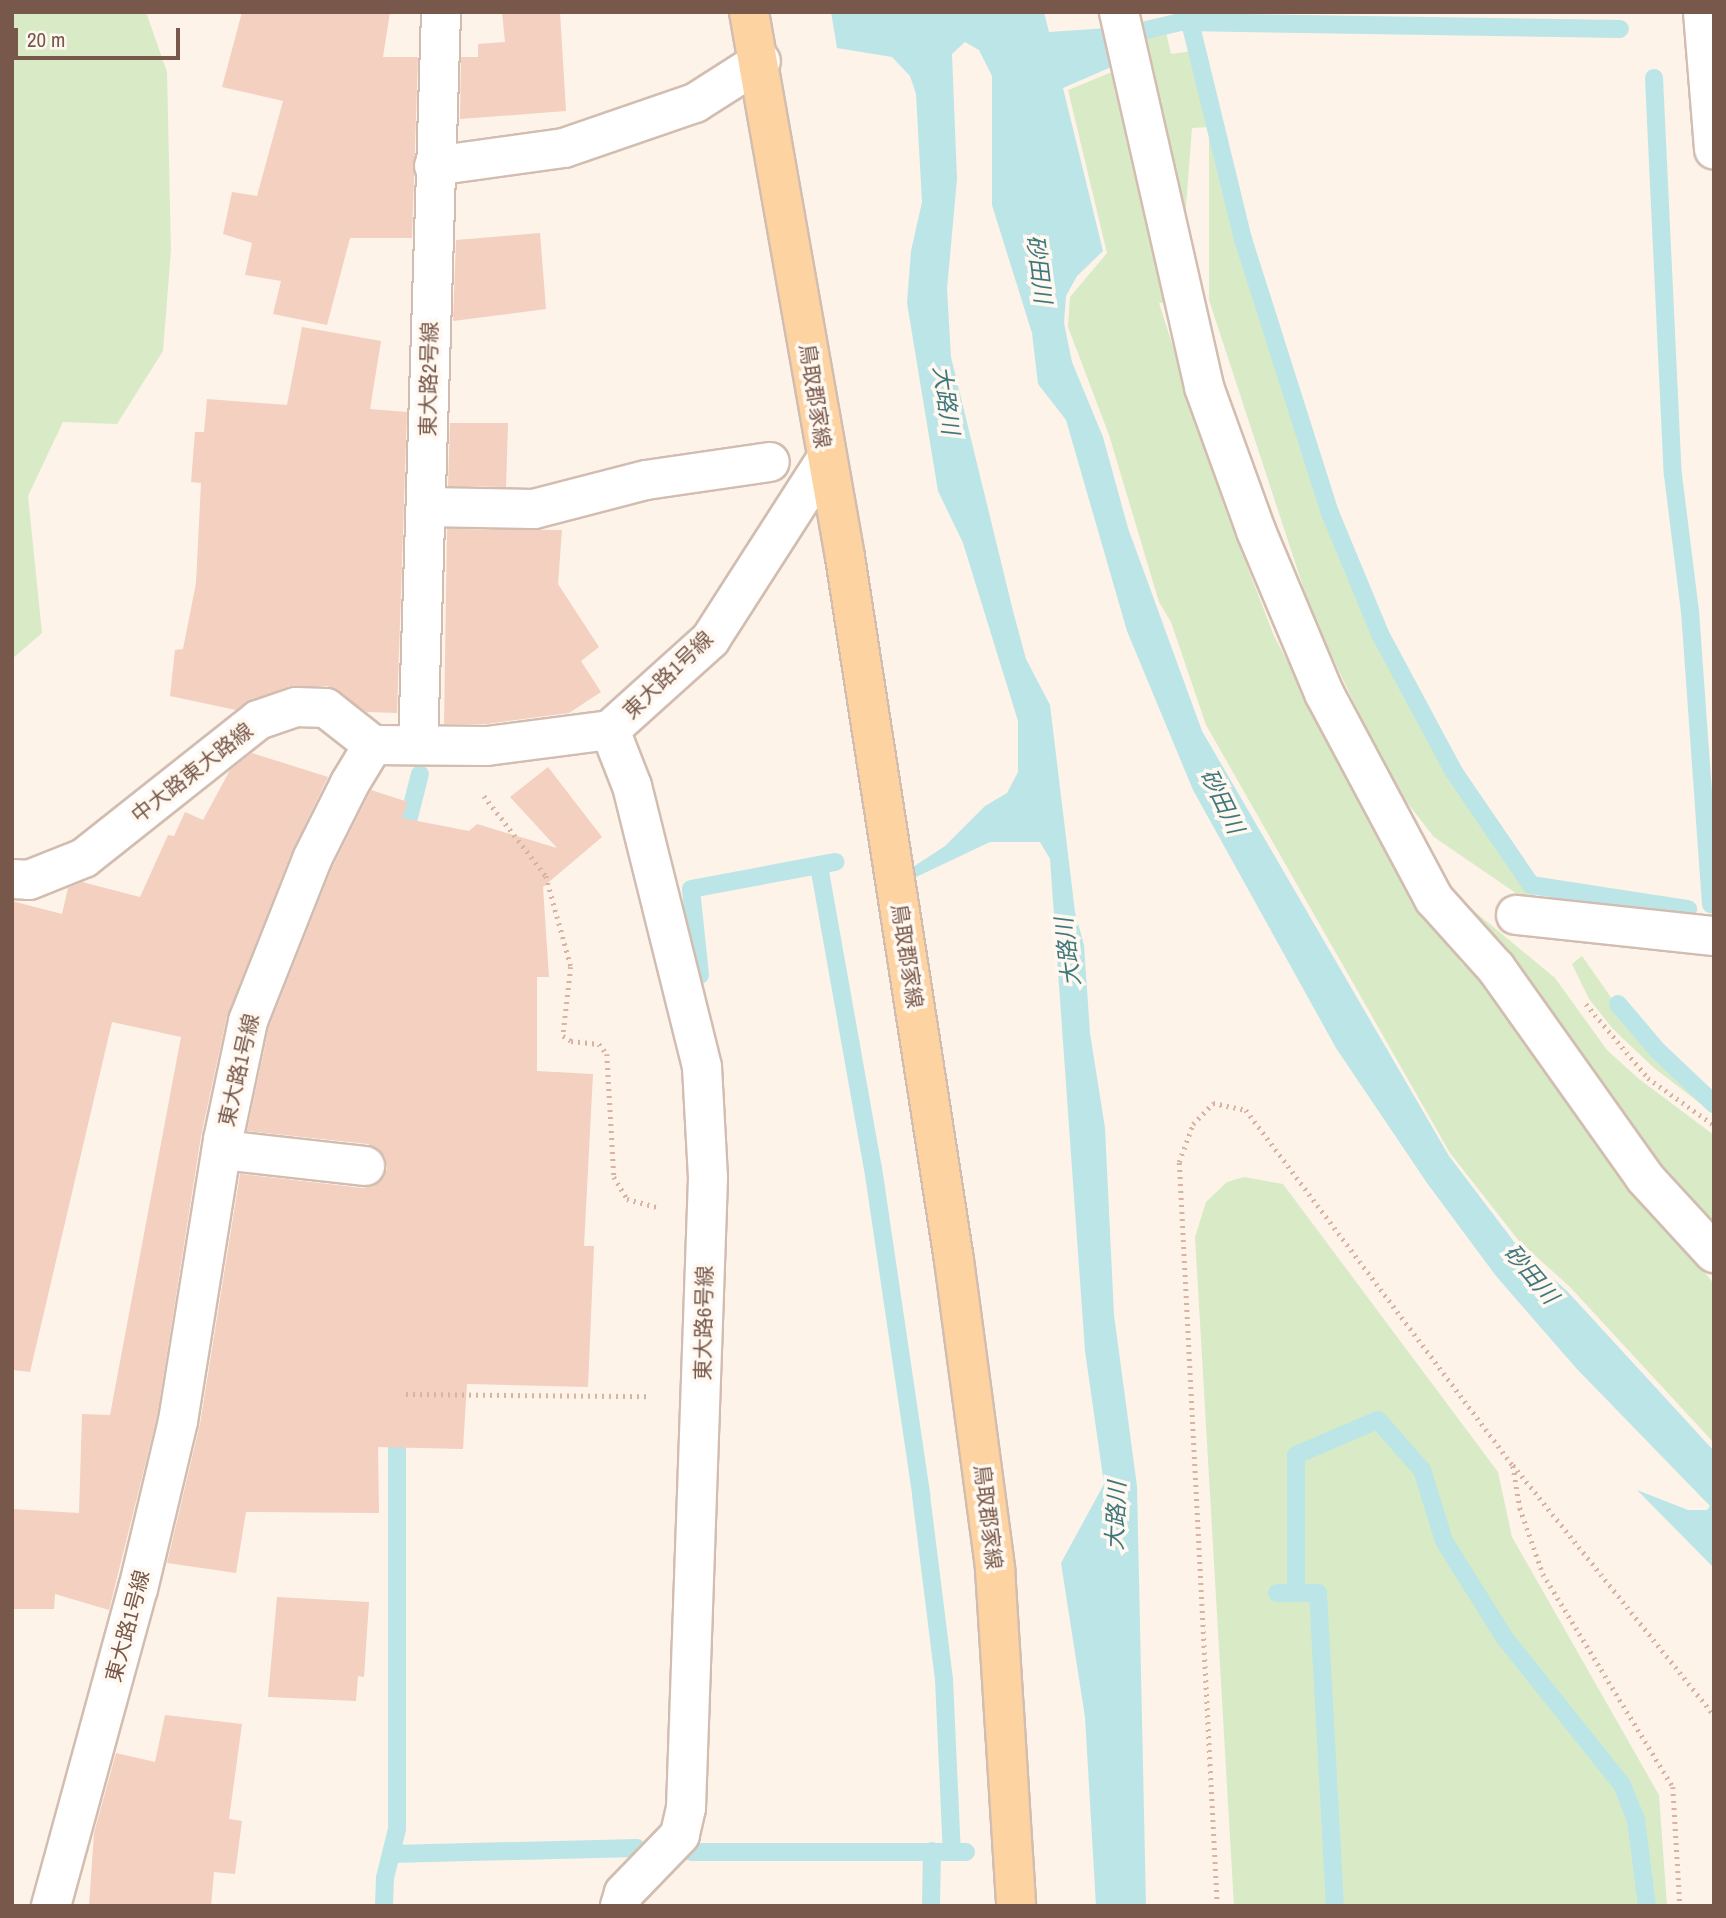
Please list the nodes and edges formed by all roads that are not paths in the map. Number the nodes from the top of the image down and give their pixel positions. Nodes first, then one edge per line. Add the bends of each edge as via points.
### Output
1 (442, 12) edge
2 (749, 12) edge
3 (1119, 12) edge
4 (1703, 12) edge
5 (761, 61) junction
6 (1714, 150) edge
7 (434, 166) junction
8 (826, 459) junction
9 (770, 462) dead end
10 (427, 507) junction
11 (610, 730) junction
12 (373, 744) junction
13 (436, 746) junction
14 (12, 879) edge
15 (1516, 915) dead end
16 (1714, 936) edge
17 (222, 1150) junction
18 (366, 1166) dead end
19 (1714, 1254) edge
20 (51, 1906) edge
21 (620, 1906) edge
22 (1016, 1906) edge

1 - 7 street, 東大路2号線
2 - 5 main road, 鳥取郡家線
3 - 19 street via 1204,387 1256,531 1324,693 1434,899 1496,968 1644,1178
4 - 6 street
5 - 7 street via 695,103 564,148
5 - 8 main road, 鳥取郡家線
7 - 10 street, 東大路2号線
8 - 11 street, 東大路1号線 via 710,640
8 - 22 main road, 鳥取郡家線 via 950,1232 995,1569
9 - 10 street via 646,480 534,509
10 - 13 street, 東大路2号線
11 - 13 street, 東大路1号線 via 552,740
11 - 21 street, 東大路6号線 via 632,786 702,1067 707,1212 686,1808 680,1835 624,1893
12 - 13 street, 東大路1号線
12 - 14 street, 中大路東大路線 via 326,708 296,708 258,720 84,858 29,880
12 - 17 street, 東大路1号線 via 312,859 248,1021
15 - 16 street
17 - 18 street
17 - 20 street, 東大路1号線 via 178,1421 138,1589

